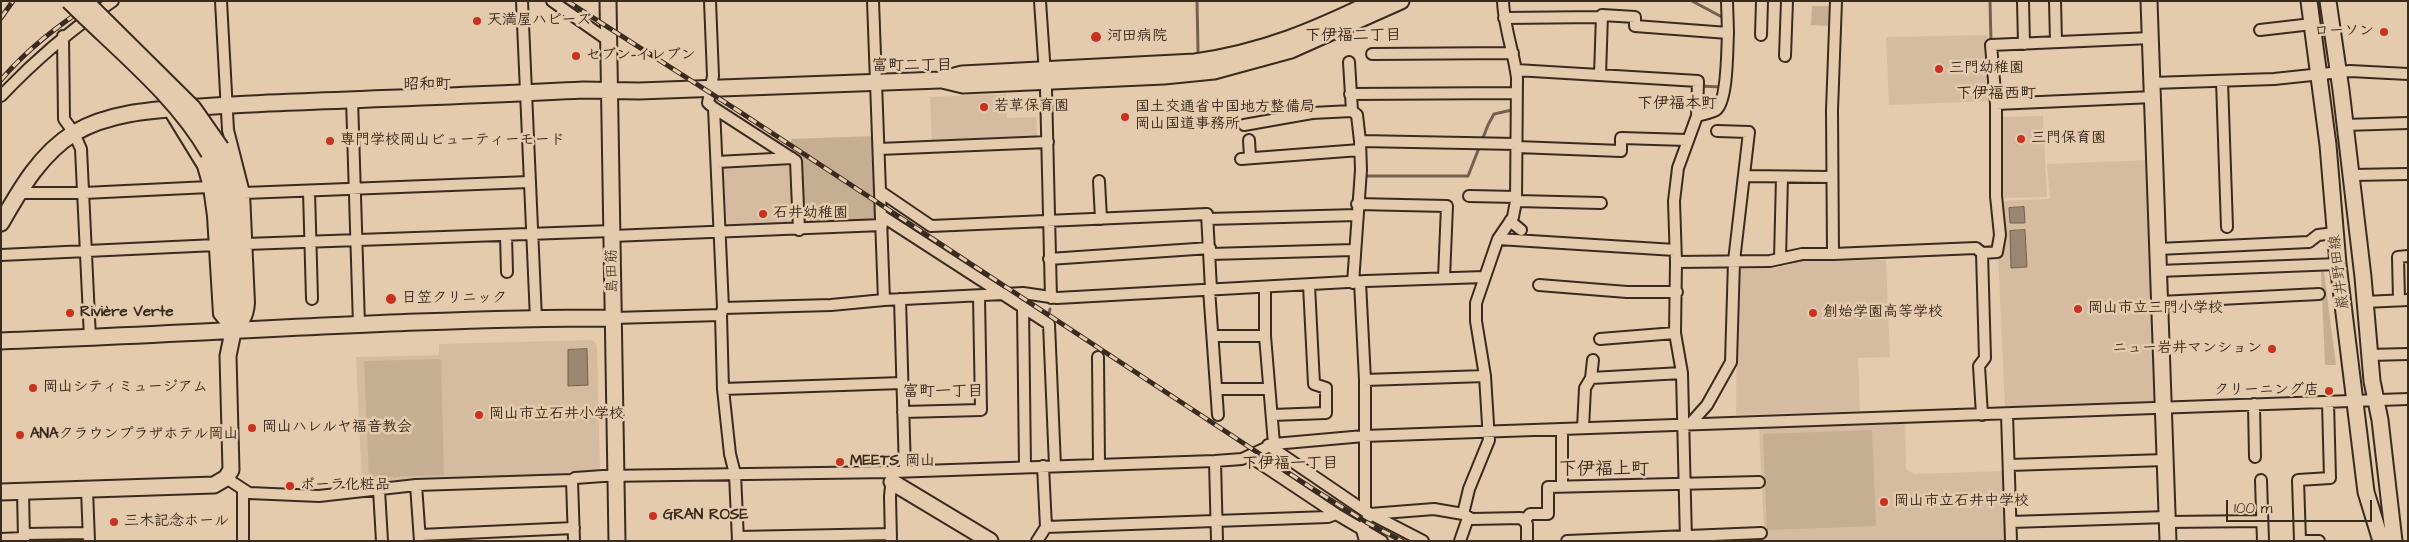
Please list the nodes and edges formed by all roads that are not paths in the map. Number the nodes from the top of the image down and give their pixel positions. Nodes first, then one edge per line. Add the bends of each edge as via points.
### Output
1 (69, 1) edge
2 (85, 1) edge
3 (113, 1) edge
4 (222, 1) edge
5 (522, 1) edge
6 (552, 1) edge
7 (608, 1) edge
8 (710, 1) edge
9 (872, 1) edge
10 (1040, 1) edge
11 (1375, 1) edge
12 (1503, 1) edge
13 (1727, 1) edge
14 (1762, 1) edge
15 (1787, 1) edge
16 (1831, 1) edge
17 (1836, 1) edge
18 (2023, 1) edge
19 (2055, 1) edge
20 (2149, 1) edge
21 (2309, 1) edge
22 (2328, 1) edge
23 (1395, 2) edge
24 (1602, 15) junction
25 (1504, 18) junction
26 (2312, 24) junction
27 (2260, 30) dead end
28 (1728, 33) junction
29 (1761, 35) dead end
30 (63, 36) junction
31 (2151, 38) junction
32 (609, 41) junction
33 (2056, 42) junction
34 (2024, 44) junction
35 (1513, 53) junction
36 (1372, 54) dead end
37 (1257, 55) junction
38 (1785, 56) dead end
39 (1349, 62) dead end
40 (1516, 70) junction
41 (2338, 72) junction
42 (2318, 74) junction
43 (2408, 74) edge
44 (1045, 76) junction
45 (1600, 76) junction
46 (2222, 80) junction
47 (877, 83) junction
48 (712, 89) junction
49 (2153, 90) junction
50 (610, 91) junction
51 (527, 93) junction
52 (1350, 94) junction
53 (1517, 94) junction
54 (1, 96) edge
55 (352, 99) junction
56 (1996, 104) junction
57 (226, 105) junction
58 (714, 108) junction
59 (168, 109) junction
60 (1352, 111) junction
61 (1697, 116) junction
62 (2408, 123) edge
63 (1244, 125) dead end
64 (2345, 125) junction
65 (1717, 131) dead end
66 (74, 133) junction
67 (1250, 140) dead end
68 (1687, 140) junction
69 (1048, 142) junction
70 (1516, 145) junction
71 (1360, 146) junction
72 (879, 149) junction
73 (215, 151) junction
74 (792, 158) junction
75 (717, 162) junction
76 (2408, 174) edge
77 (1744, 176) junction
78 (2351, 176) junction
79 (1782, 177) junction
80 (1832, 177) junction
81 (530, 182) junction
82 (1099, 182) dead end
83 (209, 187) junction
84 (355, 189) junction
85 (309, 191) junction
86 (84, 192) junction
87 (881, 192) junction
88 (19, 193) junction
89 (244, 193) junction
90 (1469, 196) dead end
91 (1516, 199) junction
92 (1601, 203) dead end
93 (1357, 210) junction
94 (1101, 219) junction
95 (1208, 219) junction
96 (882, 221) junction
97 (1048, 221) junction
98 (1510, 221) junction
99 (1, 223) edge
100 (2226, 228) dead end
101 (799, 230) junction
102 (1521, 230) dead end
103 (720, 232) junction
104 (612, 233) junction
105 (2335, 233) junction
106 (532, 235) junction
107 (506, 236) junction
108 (1498, 239) junction
109 (356, 241) junction
110 (310, 242) junction
111 (246, 244) junction
112 (216, 245) junction
113 (2158, 249) junction
114 (1354, 250) junction
115 (1675, 250) junction
116 (1210, 251) junction
117 (86, 252) junction
118 (1982, 253) junction
119 (1833, 254) junction
120 (1, 255) edge
121 (2408, 256) edge
122 (1050, 259) junction
123 (1780, 259) junction
124 (1734, 261) junction
125 (1676, 262) junction
126 (2338, 264) junction
127 (2159, 271) junction
128 (507, 272) dead end
129 (1444, 278) junction
130 (1484, 278) junction
131 (1356, 282) junction
132 (1309, 285) junction
133 (1539, 285) dead end
134 (1265, 287) junction
135 (1210, 289) junction
136 (1676, 292) junction
137 (2319, 294) dead end
138 (1004, 295) junction
139 (979, 296) junction
140 (1051, 298) junction
141 (312, 299) dead end
142 (900, 299) junction
143 (884, 300) junction
144 (2403, 300) edge
145 (2160, 302) junction
146 (2364, 302) junction
147 (1023, 307) junction
148 (722, 312) junction
149 (613, 318) junction
150 (536, 319) junction
151 (359, 325) junction
152 (232, 331) junction
153 (1675, 333) junction
154 (1214, 336) junction
155 (1265, 336) junction
156 (90, 338) junction
157 (1600, 339) dead end
158 (1, 341) edge
159 (2408, 354) edge
160 (2369, 355) junction
161 (1098, 357) dead end
162 (1593, 360) dead end
163 (1682, 373) junction
164 (1485, 376) junction
165 (1591, 378) junction
166 (1365, 380) junction
167 (902, 383) junction
168 (723, 389) junction
169 (1216, 389) junction
170 (1270, 390) junction
171 (2408, 399) edge
172 (2376, 400) junction
173 (2355, 401) junction
174 (2328, 402) junction
175 (2254, 404) junction
176 (2163, 409) junction
177 (903, 412) junction
178 (2007, 414) junction
179 (1218, 415) dead end
180 (1982, 415) junction
181 (1272, 416) junction
182 (1687, 424) junction
183 (1583, 428) junction
184 (1562, 429) junction
185 (1489, 432) junction
186 (1364, 436) junction
187 (1271, 445) junction
188 (1249, 456) junction
189 (2255, 457) dead end
190 (2165, 460) junction
191 (1215, 461) junction
192 (1099, 464) junction
193 (2009, 465) junction
194 (1025, 466) junction
195 (1044, 466) junction
196 (1055, 466) junction
197 (904, 471) junction
198 (735, 474) junction
199 (616, 475) junction
200 (892, 477) junction
201 (226, 478) junction
202 (572, 480) junction
203 (2261, 480) dead end
204 (1759, 482) dead end
205 (416, 485) junction
206 (1684, 485) junction
207 (1562, 486) junction
208 (87, 490) junction
209 (243, 490) junction
210 (379, 490) junction
211 (1, 492) edge
212 (23, 492) junction
213 (1367, 513) junction
214 (1336, 514) junction
215 (1466, 516) junction
216 (2167, 519) junction
217 (1524, 520) junction
218 (1216, 521) junction
219 (2262, 521) junction
220 (2011, 522) junction
221 (1046, 527) junction
222 (574, 528) junction
223 (1761, 533) dead end
224 (1364, 536) edge
225 (89, 537) edge
226 (891, 537) edge
227 (24, 538) edge
228 (420, 538) edge
229 (1, 539) edge
230 (738, 539) edge
231 (1686, 539) edge
232 (2319, 540) edge
233 (243, 541) edge
234 (382, 541) edge
235 (574, 541) edge
236 (617, 541) edge
237 (990, 541) edge
238 (1037, 541) edge
239 (1217, 541) edge
240 (1382, 541) edge
241 (1423, 541) edge
242 (1460, 541) edge
243 (1527, 541) edge
244 (1566, 541) edge
245 (2011, 541) edge
246 (2168, 541) edge
247 (2263, 541) edge
248 (2381, 541) edge
249 (2394, 541) edge

1 - 73 street, bridge via 173,104
2 - 73 street, bridge via 193,108
3 - 30 street
4 - 57 street
5 - 51 street
6 - 32 street
7 - 32 street, 島田筋
8 - 48 street
9 - 47 street
10 - 44 street
11 - 37 street
12 - 25 street
13 - 28 street
14 - 29 street
15 - 38 street
16 - 17 street
17 - 80 street
18 - 34 street
19 - 33 street
20 - 31 street
21 - 26 street, 巌井野田線
22 - 41 street, 巌井野田線
23 - 37 street via 1323,38
24 - 25 street
24 - 28 street via 1635,17 1635,26
24 - 45 street
25 - 35 street
26 - 27 street
26 - 42 street, 巌井野田線
28 - 61 street via 1725,87 1718,107
30 - 54 street
30 - 66 street via 64,119
31 - 33 street
31 - 49 street
32 - 50 street, 島田筋
33 - 34 street
34 - 56 street via 1991,45
35 - 36 street
35 - 40 street
37 - 44 street via 1163,70
39 - 52 street
40 - 45 street
40 - 53 street
41 - 42 street
41 - 43 street via 2377,70
41 - 64 street, 巌井野田線
42 - 46 street
42 - 105 street, 巌井野田線
44 - 47 street via 962,74 940,80
44 - 69 street
45 - 61 street via 1698,81
46 - 49 street
46 - 100 street
47 - 48 street
47 - 72 street
48 - 50 street
48 - 58 street via 708,103
49 - 56 street
49 - 113 street
50 - 51 street
50 - 104 street, 島田筋
51 - 55 street
51 - 81 street
52 - 53 street
52 - 60 street
53 - 70 street
55 - 57 street
55 - 84 street
56 - 118 street via 1996,196 2000,234 1997,252
57 - 59 street
57 - 89 street via 228,130
58 - 74 street
58 - 75 street
59 - 66 street via 116,116
59 - 83 street via 203,166
60 - 63 street via 1312,113
60 - 71 street via 1357,115
61 - 68 street
62 - 64 street
64 - 78 street, 巌井野田線
65 - 77 street via 1749,132
66 - 86 street via 81,149
66 - 88 street via 50,152
67 - 71 street via 1245,158
68 - 70 street via 1621,138 1621,151
68 - 115 street via 1675,180
69 - 72 street
69 - 97 street
70 - 71 street
70 - 91 street
71 - 93 street
72 - 87 street
73 - 152 street via 230,176 235,209 239,303
74 - 75 street
74 - 101 street via 796,161
75 - 103 street
76 - 78 street
77 - 79 street
77 - 124 street
78 - 146 street, 巌井野田線
79 - 80 street
79 - 123 street
80 - 119 street
81 - 84 street
81 - 106 street
82 - 94 street
83 - 86 street
83 - 112 street
84 - 85 street
84 - 109 street
85 - 89 street
85 - 110 street
86 - 88 street
86 - 117 street
87 - 96 street
87 - 97 street via 931,226
88 - 99 street
89 - 111 street
90 - 91 street
91 - 92 street
91 - 98 street via 1516,209
93 - 95 street
93 - 114 street
93 - 129 street via 1447,206
94 - 95 street via 1207,214
94 - 97 street
95 - 116 street
96 - 101 street
96 - 138 street
96 - 143 street
97 - 122 street
98 - 102 street
98 - 108 street
101 - 103 street
103 - 104 street
103 - 148 street
104 - 106 street
104 - 149 street, 島田筋
105 - 113 street via 2318,235 2309,242
105 - 126 street, 巌井野田線
106 - 107 street
106 - 150 street
107 - 109 street
107 - 128 street
108 - 115 street
108 - 130 street
109 - 110 street
109 - 151 street
110 - 111 street
110 - 141 street
111 - 152 street via 248,314 243,324
112 - 117 street
112 - 152 street via 219,314
113 - 127 street
114 - 116 street
114 - 131 street
115 - 125 street
116 - 122 street
116 - 135 street
117 - 120 street
117 - 156 street
118 - 119 street via 1976,248
118 - 180 street via 1985,358 1979,366
119 - 123 street via 1802,254
121 - 144 street via 2398,257
122 - 140 street
123 - 124 street
124 - 125 street
124 - 182 street via 1731,362 1707,405
125 - 136 street
126 - 127 street
126 - 173 street, 巌井野田線
127 - 145 street
129 - 130 street
129 - 131 street
130 - 164 street via 1476,303 1476,321
131 - 132 street
131 - 166 street
132 - 134 street
132 - 181 street via 1314,384 1326,388 1326,413
133 - 136 street via 1627,292
134 - 135 street
134 - 155 street
135 - 140 street
135 - 154 street
136 - 153 street
137 - 145 street
138 - 139 street
138 - 140 street via 1030,293
138 - 147 street
139 - 142 street
139 - 177 street via 981,410
142 - 143 street
142 - 167 street
143 - 148 street
144 - 146 street
145 - 176 street
146 - 160 street, 巌井野田線
147 - 194 street
147 - 196 street via 1049,324
148 - 149 street
148 - 168 street
149 - 150 street
149 - 199 street, 島田筋
150 - 151 street
151 - 152 street
152 - 156 street
152 - 201 street via 228,356 232,458
153 - 157 street
153 - 163 street
154 - 155 street
154 - 169 street
155 - 170 street
156 - 158 street
159 - 160 street
160 - 172 street, 巌井野田線
161 - 192 street
162 - 165 street
163 - 165 street
163 - 182 street
164 - 166 street
164 - 185 street
165 - 183 street via 1585,388
166 - 186 street
167 - 168 street
167 - 177 street
168 - 198 street
169 - 170 street
169 - 179 street
170 - 181 street
171 - 172 street
172 - 173 street
172 - 249 street, 巌井野田線
173 - 174 street
173 - 248 street, 巌井野田線 via 2366,492
174 - 175 street
174 - 232 street via 2330,478 2298,480 2300,541
175 - 176 street
175 - 189 street
176 - 178 street
176 - 190 street
177 - 197 street
178 - 180 street
178 - 193 street
180 - 182 street
181 - 187 street
182 - 183 street
182 - 206 street
183 - 184 street
184 - 185 street
184 - 207 street
185 - 186 street
185 - 215 street via 1490,440 1469,488
186 - 187 street
186 - 213 street
187 - 188 street
187 - 213 street
188 - 191 street
188 - 214 street
190 - 193 street
190 - 216 street
191 - 192 street
191 - 218 street
192 - 196 street
193 - 220 street
194 - 195 street
194 - 197 street
195 - 196 street
195 - 221 street
197 - 200 street
198 - 199 street
198 - 200 street
198 - 230 street
199 - 202 street
199 - 236 street, 島田筋
200 - 226 street
200 - 237 street
201 - 208 street via 214,485
201 - 209 street
202 - 205 street
202 - 222 street
203 - 219 street
204 - 206 street
205 - 210 street
205 - 228 street
206 - 207 street
206 - 231 street
207 - 217 street via 1548,487 1548,514 1530,514
208 - 212 street
208 - 225 street
209 - 210 street via 249,493 319,496
209 - 233 street
210 - 234 street
211 - 212 street
212 - 227 street
213 - 215 street via 1434,508
213 - 224 street
213 - 241 street
214 - 218 street via 1328,517
214 - 224 street
215 - 217 street
215 - 242 street
216 - 219 street
216 - 220 street
216 - 246 street
217 - 243 street
218 - 221 street
218 - 239 street
219 - 247 street
220 - 245 street
221 - 238 street
222 - 228 street
222 - 235 street
223 - 231 street
224 - 240 street
225 - 227 street
226 - 230 street
227 - 229 street
231 - 244 street

